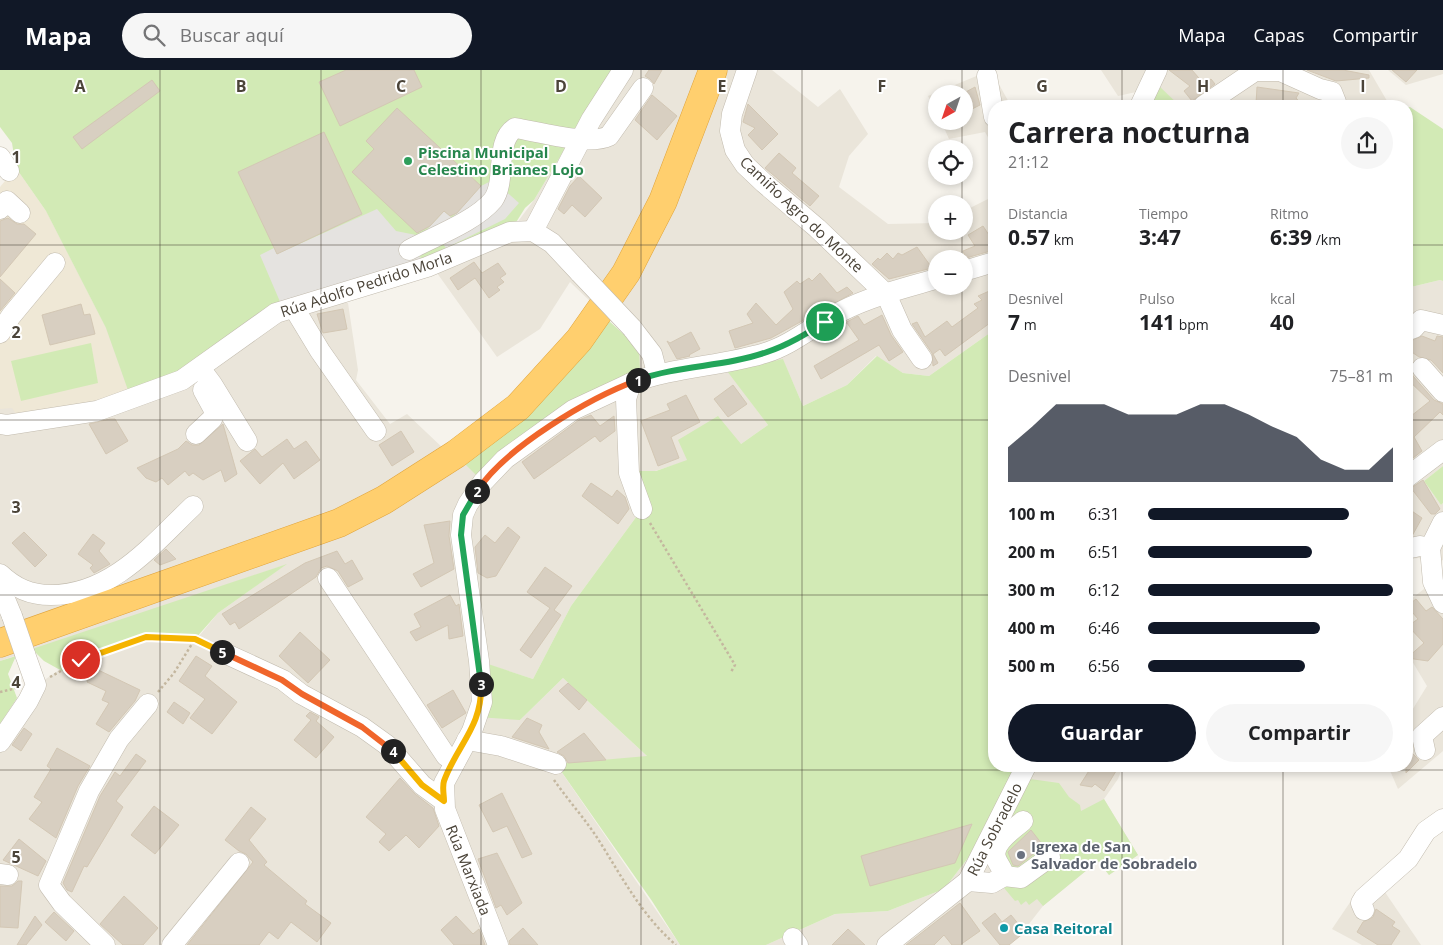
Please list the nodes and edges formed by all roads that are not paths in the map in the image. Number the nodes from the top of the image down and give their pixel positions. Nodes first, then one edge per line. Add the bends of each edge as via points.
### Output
1 (624, 70) edge
2 (713, 70) edge
3 (747, 70) edge
4 (1157, 70) edge
5 (1281, 71) edge
6 (987, 76) dead end
7 (643, 88) dead end
8 (991, 100) edge
9 (1143, 100) edge
10 (1212, 100) edge
11 (1335, 100) edge
12 (580, 140) junction
13 (0, 210) edge
14 (20, 213) dead end
15 (532, 231) junction
16 (409, 250) dead end
17 (55, 263) dead end
18 (988, 264) edge
19 (973, 268) edge
20 (928, 281) edge
21 (886, 294) junction
22 (294, 308) junction
23 (1443, 325) edge
24 (1413, 328) edge
25 (0, 333) edge
26 (922, 359) dead end
27 (1422, 368) dead end
28 (203, 372) junction
29 (657, 373) junction
30 (630, 383) junction
31 (1443, 392) edge
32 (0, 424) edge
33 (376, 431) dead end
34 (196, 434) dead end
35 (247, 441) dead end
36 (1443, 450) edge
37 (1413, 469) edge
38 (193, 506) dead end
39 (642, 509) road end
40 (1443, 522) edge
41 (1413, 548) edge
42 (1430, 548) junction
43 (0, 574) edge
44 (328, 578) dead end
45 (0, 587) edge
46 (1443, 603) edge
47 (0, 643) edge
48 (220, 651) road end
49 (148, 704) road end
50 (1443, 717) edge
51 (467, 740) junction
52 (0, 742) edge
53 (1425, 750) dead end
54 (455, 762) junction
55 (554, 771) road end
56 (1023, 772) edge
57 (444, 801) junction
58 (1443, 819) edge
59 (1023, 821) dead end
60 (1050, 857) dead end
61 (239, 863) dead end
62 (1004, 876) junction
63 (968, 881) junction
64 (1364, 910) dead end
65 (105, 945) edge
66 (172, 945) edge
67 (498, 945) edge
68 (887, 945) edge

1 - 12 street
2 - 47 highway via 663,200 626,273 579,340 518,407 426,475 339,523
3 - 21 street, Camiño Agro do Monte via 732,114 730,132 735,150 745,165
4 - 9 street
5 - 10 street via 1255,71
5 - 11 street via 1332,92
6 - 8 street
7 - 12 street via 609,136 600,140
12 - 15 street
12 - 16 street via 515,128 508,132 497,193 492,201 468,219
13 - 14 street via 7,201
15 - 22 street, Rúa Adolfo Pedrido Morla via 510,232 427,267
15 - 29 street, bridge via 552,243 632,328 652,354
17 - 25 street
18 - 19 street
20 - 21 street, Rúa Marxiada
21 - 26 street via 902,330
21 - 29 street, Rúa Marxiada via 840,312 794,341 766,353
22 - 28 street, Rúa Adolfo Pedrido Morla via 276,313
22 - 33 street
23 - 24 street via 1421,320
27 - 31 street
28 - 32 street, Rúa Adolfo Pedrido Morla via 97,411
28 - 34 street via 203,391 215,412
28 - 35 street
29 - 30 street, Rúa Marxiada
30 - 39 street via 626,399 629,473
30 - 51 street, Rúa Marxiada via 573,410 505,459 483,482 463,515 461,535 482,702
36 - 37 street
38 - 43 street via 135,562 106,582 69,595 34,595 11,584
40 - 42 street
41 - 42 street
42 - 46 street via 1433,582
44 - 54 street via 446,756
45 - 52 street, bridge via 36,685
48 - 57 street via 282,680 362,727 387,745 422,785
49 - 65 street via 119,739 89,791 49,885 62,903
50 - 53 street via 1422,736
51 - 54 street, Rúa Marxiada
51 - 55 street via 501,746
54 - 57 street, Rúa Marxiada via 444,783
56 - 63 street, Rúa Sobradelo
57 - 67 street, Rúa Marxiada via 444,809
58 - 64 street via 1426,832 1408,859 1364,898 1361,903
59 - 62 street via 996,850 996,860
60 - 62 street via 1021,878
61 - 66 street
62 - 63 street via 992,883
63 - 68 street, Rúa Sobradelo

